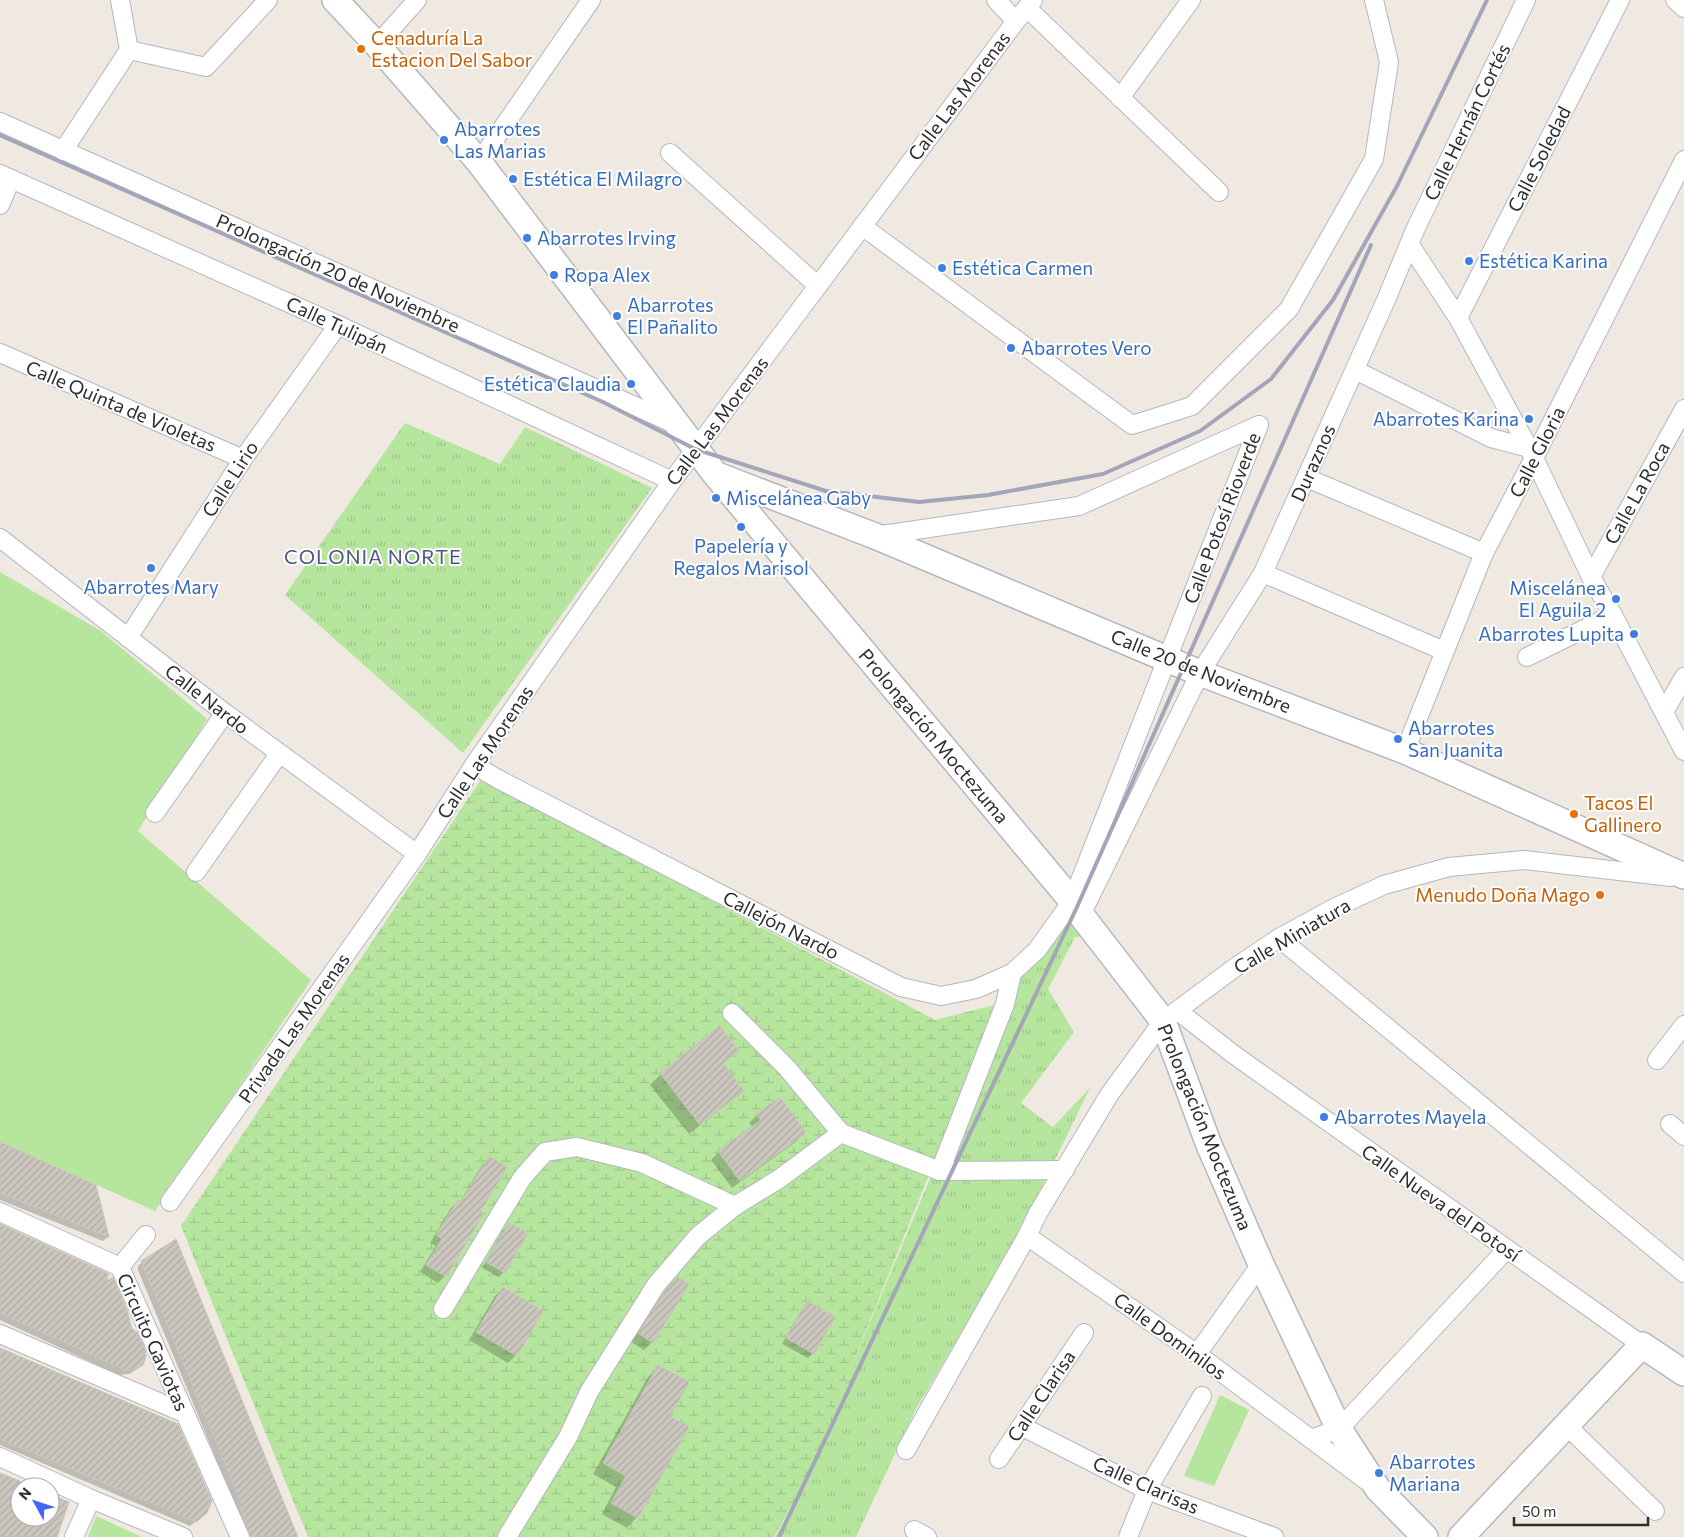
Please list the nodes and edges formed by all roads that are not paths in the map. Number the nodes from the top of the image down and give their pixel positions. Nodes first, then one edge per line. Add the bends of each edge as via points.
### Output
1 (120, 0) edge
2 (268, 0) edge
3 (335, 0) edge
4 (417, 0) edge
5 (591, 0) edge
6 (996, 0) edge
7 (1191, 0) edge
8 (1374, 0) edge
9 (1526, 0) edge
10 (1620, 0) edge
11 (1675, 0) edge
12 (1684, 8) edge
13 (1025, 10) edge
14 (377, 45) junction
15 (129, 50) junction
16 (1120, 98) junction
17 (0, 122) edge
18 (63, 151) junction
19 (670, 153) dead end
20 (1684, 160) edge
21 (478, 162) junction
22 (5, 177) edge
23 (1219, 192) dead end
24 (0, 205) edge
25 (862, 226) junction
26 (1410, 244) junction
27 (818, 286) junction
28 (1458, 318) junction
29 (338, 325) junction
30 (0, 353) edge
31 (1355, 370) junction
32 (1684, 409) edge
33 (676, 424) junction
34 (696, 449) junction
35 (1532, 453) junction
36 (242, 459) junction
37 (715, 474) junction
38 (1307, 478) junction
39 (672, 481) junction
40 (875, 536) junction
41 (0, 538) edge
42 (1484, 553) junction
43 (1264, 573) junction
44 (1591, 577) junction
45 (1613, 616) junction
46 (128, 638) junction
47 (1444, 651) junction
48 (1527, 656) dead end
49 (1166, 659) junction
50 (1200, 673) junction
51 (1684, 677) edge
52 (1664, 712) junction
53 (224, 713) junction
54 (1405, 751) junction
55 (1684, 751) edge
56 (279, 754) junction
57 (474, 765) junction
58 (155, 813) dead end
59 (418, 854) junction
60 (196, 872) dead end
61 (1684, 877) edge
62 (1076, 908) junction
63 (1280, 938) junction
64 (1012, 973) junction
65 (732, 1013) dead end
66 (1170, 1016) junction
67 (1684, 1025) edge
68 (1657, 1060) dead end
69 (1670, 1124) dead end
70 (841, 1133) junction
71 (1684, 1136) edge
72 (1065, 1170) junction
73 (940, 1171) junction
74 (170, 1202) dead end
75 (735, 1206) junction
76 (0, 1212) edge
77 (146, 1235) dead end
78 (1028, 1236) junction
79 (1507, 1249) junction
80 (1261, 1264) junction
81 (120, 1267) junction
82 (1684, 1273) edge
83 (443, 1309) dead end
84 (1084, 1333) dead end
85 (0, 1334) edge
86 (1642, 1345) junction
87 (1197, 1354) junction
88 (1684, 1373) edge
89 (1202, 1396) dead end
90 (184, 1413) junction
91 (1021, 1426) junction
92 (1566, 1426) junction
93 (1339, 1429) junction
94 (1311, 1440) junction
95 (906, 1450) dead end
96 (0, 1457) edge
97 (998, 1459) dead end
98 (1378, 1489) junction
99 (1147, 1490) junction
100 (91, 1499) junction
101 (1655, 1511) dead end
102 (74, 1537) edge
103 (183, 1537) edge
104 (240, 1537) edge
105 (507, 1537) edge
106 (1128, 1537) edge
107 (1274, 1537) edge
108 (1425, 1537) edge
109 (1461, 1537) edge

1 - 15 street
2 - 15 street via 206,67
3 - 14 main road, Prolongación Moctezuma
4 - 14 street
5 - 21 street
6 - 13 street
7 - 16 street
8 - 25 street via 1389,62 1374,159 1289,309 1192,406 1132,425
9 - 26 street, Calle Hernán Cortés
10 - 28 street, Calle Soledad
11 - 12 street
13 - 16 street
13 - 25 street, Calle Las Morenas
14 - 21 main road, Prolongación Moctezuma
15 - 18 street
16 - 23 street
17 - 18 street, Prolongación 20 de Noviembre
18 - 33 street, Prolongación 20 de Noviembre
19 - 27 street
20 - 35 street, Calle Gloria
21 - 33 main road, Prolongación Moctezuma
22 - 24 street
22 - 29 street, Calle Tulipán
25 - 27 street, Calle Las Morenas
26 - 28 street
26 - 31 street, Duraznos
27 - 34 street, Calle Las Morenas
28 - 35 street
29 - 36 street, Calle Lirio
29 - 39 street, Calle Tulipán
30 - 36 street, Calle Quinta de Violetas
31 - 35 street via 1492,438
31 - 38 street, Duraznos
32 - 44 street, Calle La Roca
33 - 34 main road, Prolongación Moctezuma
34 - 37 main road, Prolongación Moctezuma
34 - 39 street, Calle Las Morenas
35 - 42 street, Calle Gloria
35 - 44 street
36 - 46 street, Calle Lirio
37 - 40 main road, Calle 20 de Noviembre
37 - 62 main road, Prolongación Moctezuma
38 - 42 street
38 - 43 street, Duraznos
39 - 57 street, Calle Las Morenas
40 - 49 main road, Calle 20 de Noviembre
40 - 49 street, Calle Potosí Rioverde via 1079,506 1259,426
41 - 46 street, Calle Nardo
42 - 47 street, Calle Gloria
43 - 47 street
43 - 50 street, Duraznos
44 - 45 street
45 - 48 street
45 - 52 street
46 - 53 street, Calle Nardo
47 - 54 street, Calle Gloria
49 - 50 main road, Calle 20 de Noviembre
49 - 62 street, Calle Potosí Rioverde
50 - 54 main road, Calle 20 de Noviembre
50 - 62 street
51 - 52 street
52 - 55 street
53 - 56 street, Calle Nardo
53 - 58 street
54 - 61 main road, Calle 20 de Noviembre
56 - 59 street, Calle Nardo
56 - 60 street
57 - 59 street, Calle Las Morenas
57 - 64 street, Callejón Nardo via 901,987 942,996 976,989
59 - 74 street, Privada Las Morenas
61 - 63 street, Calle Miniatura via 1524,860 1450,867 1384,885
62 - 64 street, Callejón Nardo
62 - 66 main road, Prolongación Moctezuma
63 - 66 street, Calle Miniatura
63 - 82 street
64 - 73 street via 1005,1004
65 - 70 street via 787,1068
66 - 72 street, Calle Miniatura via 1109,1095
66 - 79 street, Calle Nueva del Potosí via 1233,1054
66 - 80 main road, Prolongación Moctezuma via 1208,1145
67 - 68 street
69 - 71 street
70 - 73 street
70 - 75 street
72 - 73 street
72 - 78 street, Calle Miniatura
75 - 83 street via 642,1163 577,1147 545,1152 522,1178
75 - 105 street via 698,1236 656,1285 589,1392 568,1437
76 - 81 street, Circuito Gaviotas
77 - 81 street
78 - 87 street, Calle Dominilos
78 - 95 street, Calle Miniatura
79 - 86 street, Calle Nueva del Potosí
79 - 93 street
80 - 87 street
80 - 93 main road, Prolongación Moctezuma
81 - 90 street, Circuito Gaviotas
84 - 91 street, Calle Clarisa
85 - 90 street
86 - 88 main road, Calle Nueva del Potosí
86 - 92 main road
87 - 94 street, Calle Dominilos
89 - 99 street
90 - 104 street, Circuito Gaviotas
91 - 97 street, Calle Clarisa
91 - 99 street, Calle Clarisas
92 - 101 street
92 - 109 main road
93 - 94 street
93 - 98 main road, Prolongación Moctezuma
94 - 98 street, Calle Dominilos
96 - 100 street
98 - 108 main road, Prolongación Moctezuma
99 - 106 street
99 - 107 street, Calle Clarisas
100 - 102 street
100 - 103 street

